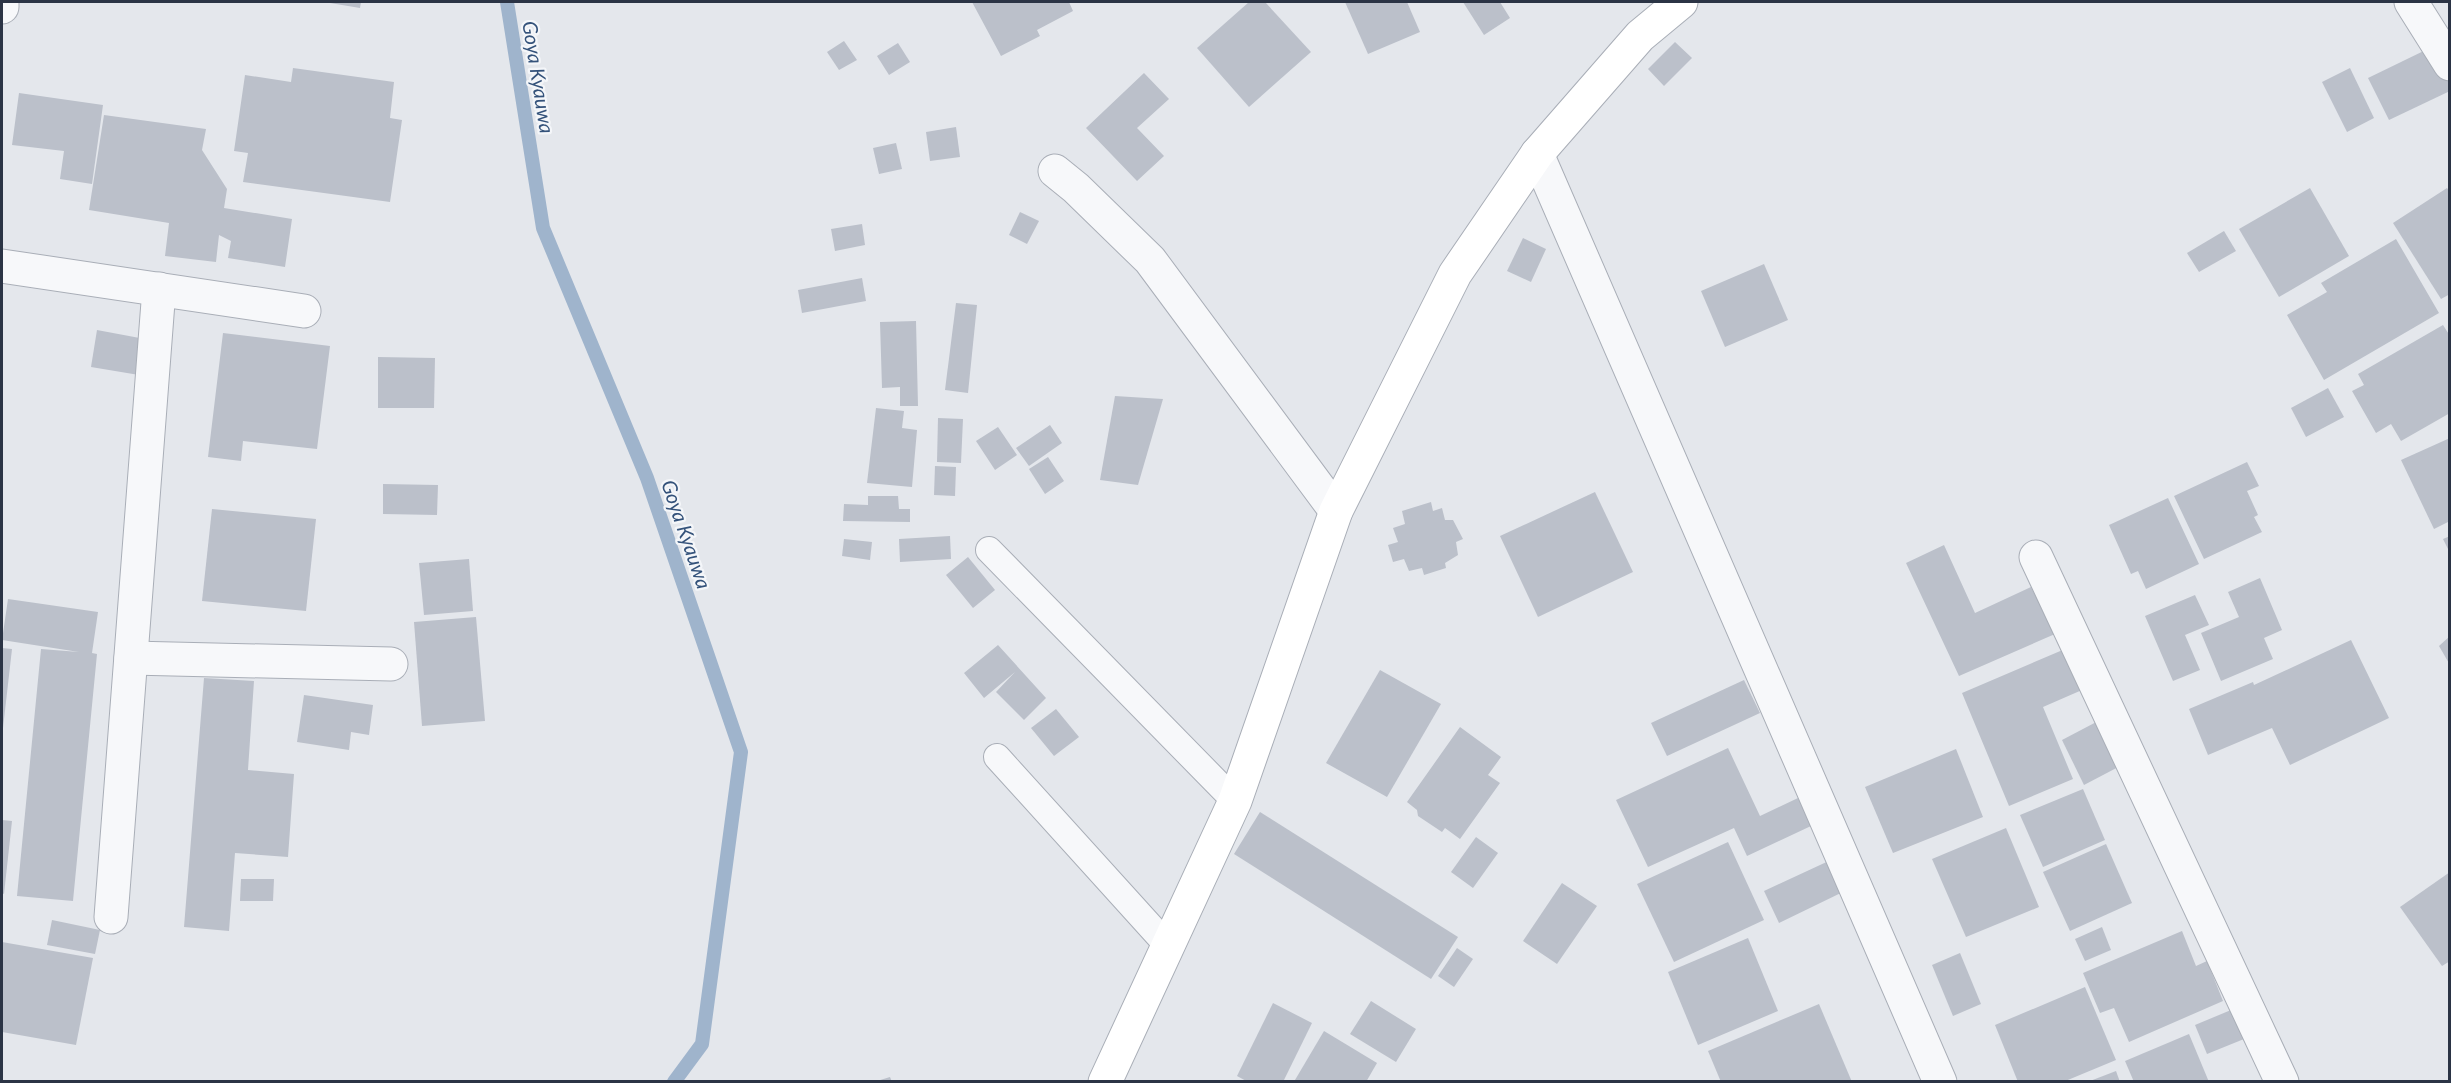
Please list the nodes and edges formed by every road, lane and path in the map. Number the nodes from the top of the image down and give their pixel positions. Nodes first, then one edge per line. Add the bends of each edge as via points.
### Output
1 (2, 2) edge
2 (1681, 2) edge
3 (2411, 2) edge
4 (2, 7) edge
5 (2450, 64) edge
6 (1537, 154) junction
7 (1055, 171) dead end
8 (2, 266) edge
9 (159, 289) junction
10 (304, 311) dead end
11 (1336, 511) junction
12 (989, 550) dead end
13 (2036, 557) dead end
14 (131, 658) junction
15 (390, 664) dead end
16 (997, 757) dead end
17 (1235, 801) junction
18 (111, 917) dead end
19 (1169, 947) junction
20 (1105, 1082) edge
21 (1940, 1082) edge
22 (2282, 1082) edge

1 - 4 street
2 - 6 street via 1640,36
3 - 5 street
6 - 11 street via 1455,274
6 - 21 street
7 - 11 street via 1150,260
8 - 9 street
9 - 10 street
9 - 14 street
11 - 17 street
12 - 17 lane
13 - 22 street
14 - 15 street
14 - 18 street
16 - 19 lane
17 - 19 street
19 - 20 street

